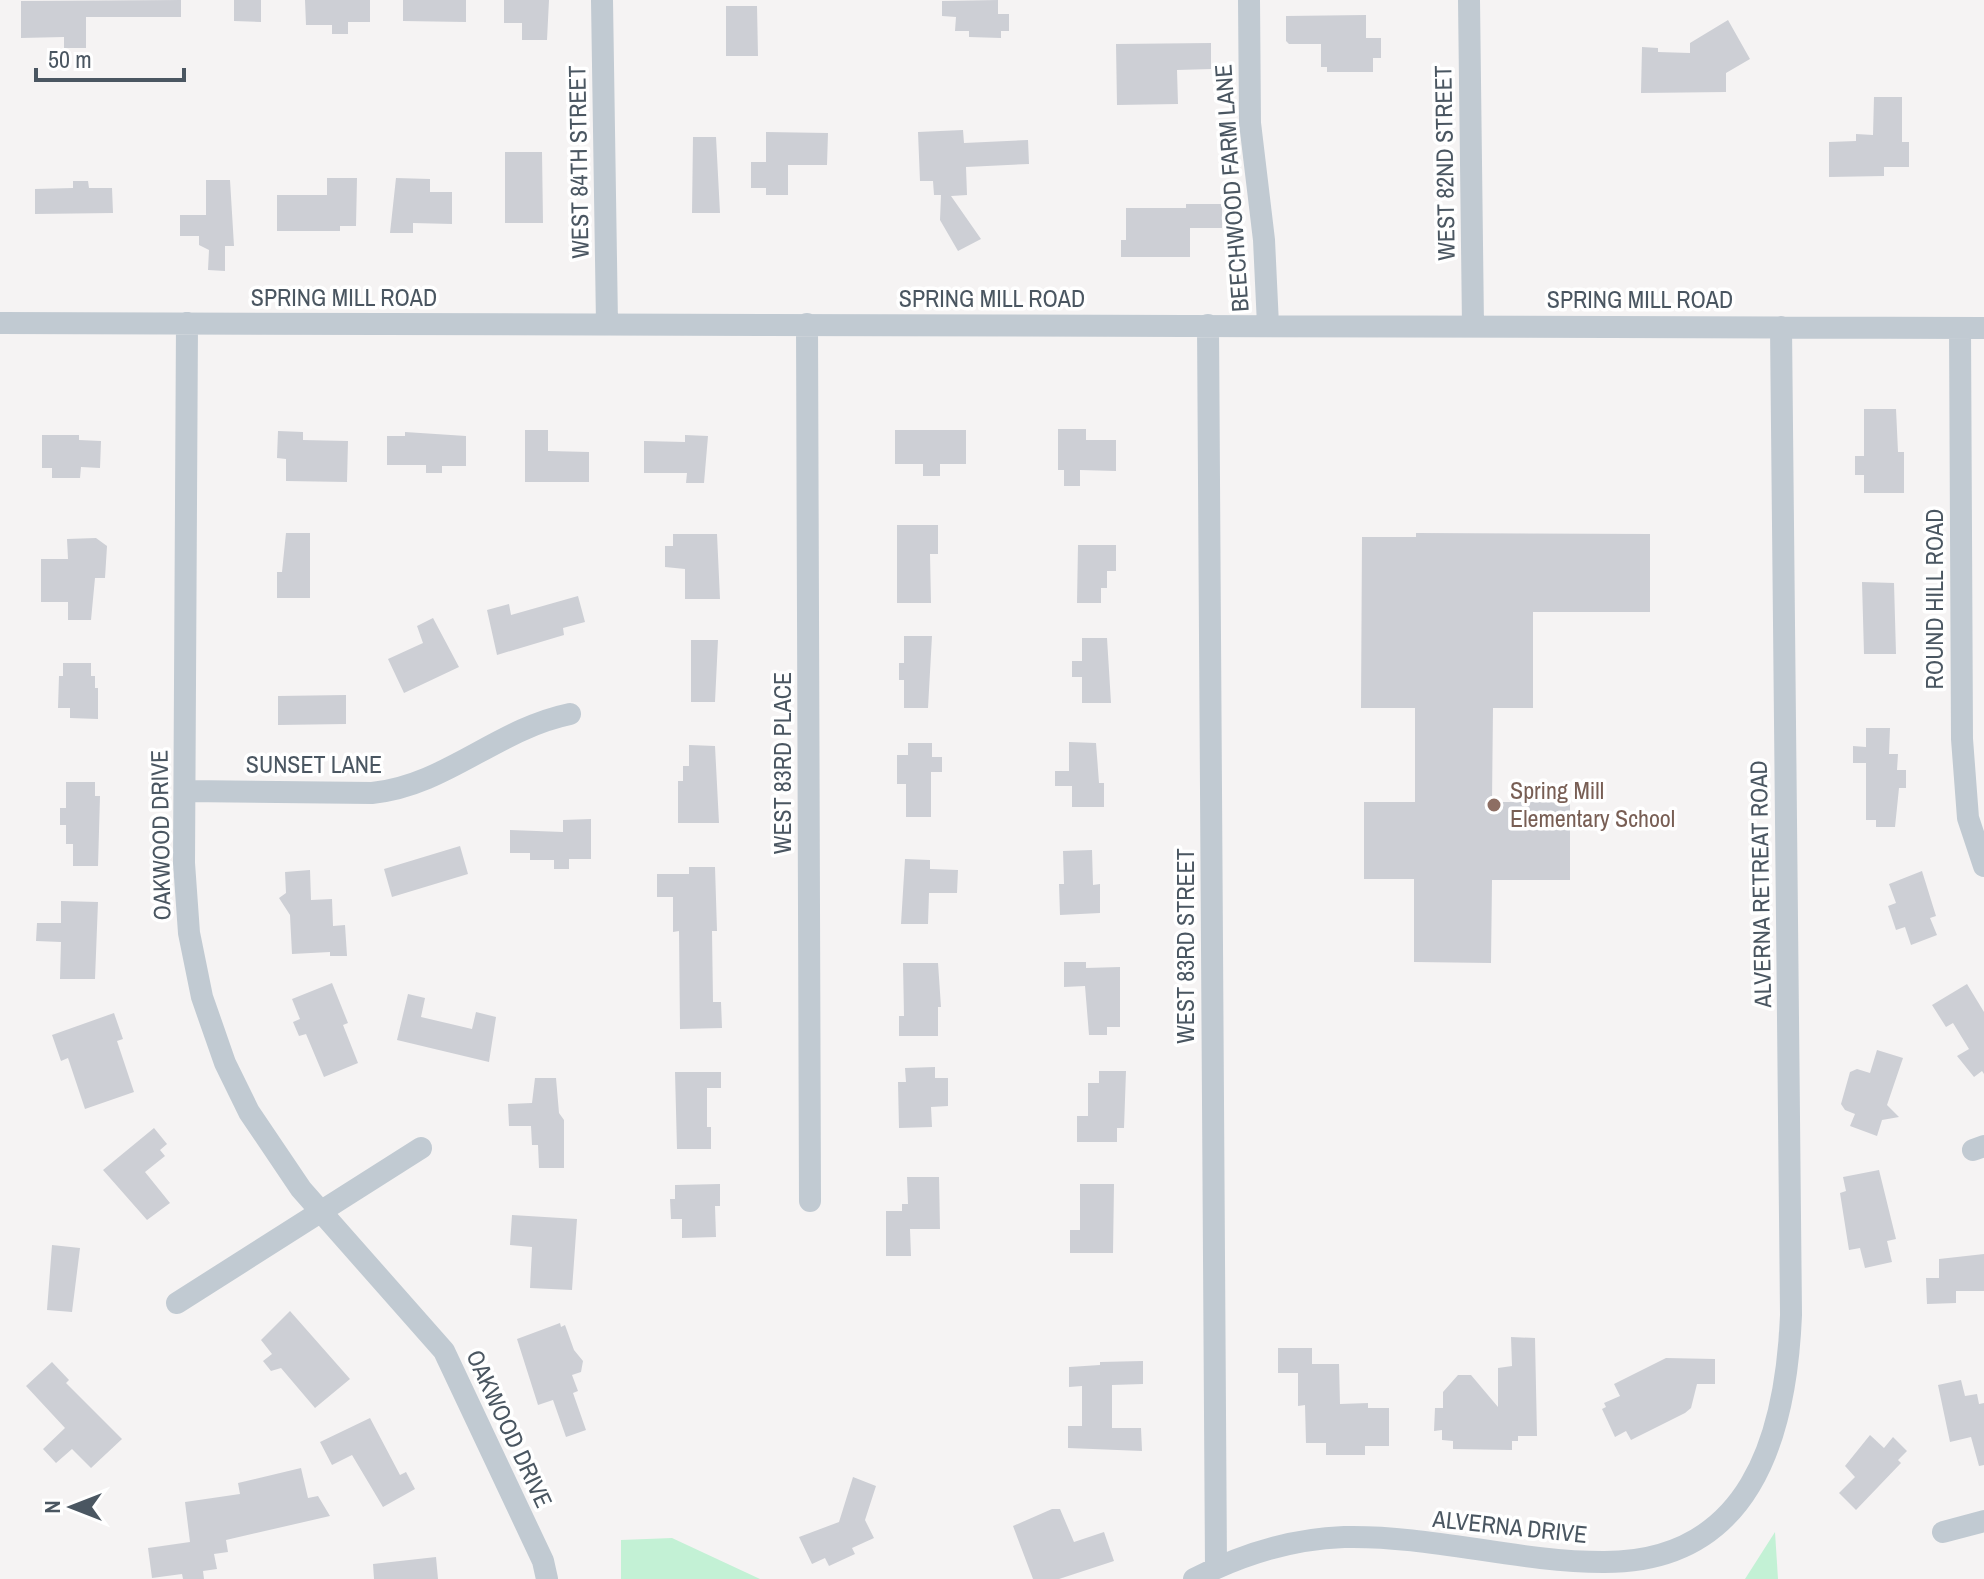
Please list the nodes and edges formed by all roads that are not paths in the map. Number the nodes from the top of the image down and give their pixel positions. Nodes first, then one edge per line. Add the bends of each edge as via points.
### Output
1 (602, 0) edge
2 (1249, 0) edge
3 (1469, 0) edge
4 (0, 323) edge
5 (187, 323) junction
6 (607, 324) junction
7 (807, 324) junction
8 (1208, 325) junction
9 (1268, 325) junction
10 (1473, 326) junction
11 (1781, 327) junction
12 (1960, 328) junction
13 (1984, 328) edge
14 (570, 714) dead end
15 (185, 791) junction
16 (1982, 856) edge
17 (421, 1148) dead end
18 (810, 1201) dead end
19 (321, 1211) junction
20 (177, 1303) dead end
21 (1774, 1440) joint
22 (1984, 1521) edge
23 (1943, 1532) dead end
24 (1216, 1568) junction
25 (547, 1579) edge
26 (1194, 1579) edge

1 - 6 street, WEST 84TH STREET
2 - 9 street, BEECHWOOD FARM LANE via 1250,123
3 - 10 street, WEST 82ND STREET
4 - 5 street, SPRING MILL ROAD
5 - 6 street, SPRING MILL ROAD
5 - 15 street, OAKWOOD DRIVE
6 - 7 street, SPRING MILL ROAD
7 - 8 street, SPRING MILL ROAD
7 - 18 street, WEST 83RD PLACE
8 - 9 street, SPRING MILL ROAD
8 - 24 street, WEST 83RD STREET
9 - 10 street, SPRING MILL ROAD
10 - 11 street, SPRING MILL ROAD
11 - 12 street, SPRING MILL ROAD
11 - 21 street, ALVERNA RETREAT ROAD via 1791,1315 1790,1358
12 - 13 street, SPRING MILL ROAD
12 - 16 street, ROUND HILL ROAD via 1962,739 1966,806
14 - 15 street, SUNSET LANE via 525,726 433,777 390,792
15 - 19 street, OAKWOOD DRIVE via 186,896 202,997 249,1112
17 - 19 street
19 - 20 street
19 - 25 street, OAKWOOD DRIVE via 444,1351
21 - 24 street, ALVERNA DRIVE via 1753,1484 1715,1524 1676,1547 1641,1559 1595,1562 1346,1537 1277,1546
22 - 23 street
24 - 26 street, ALVERNA DRIVE

